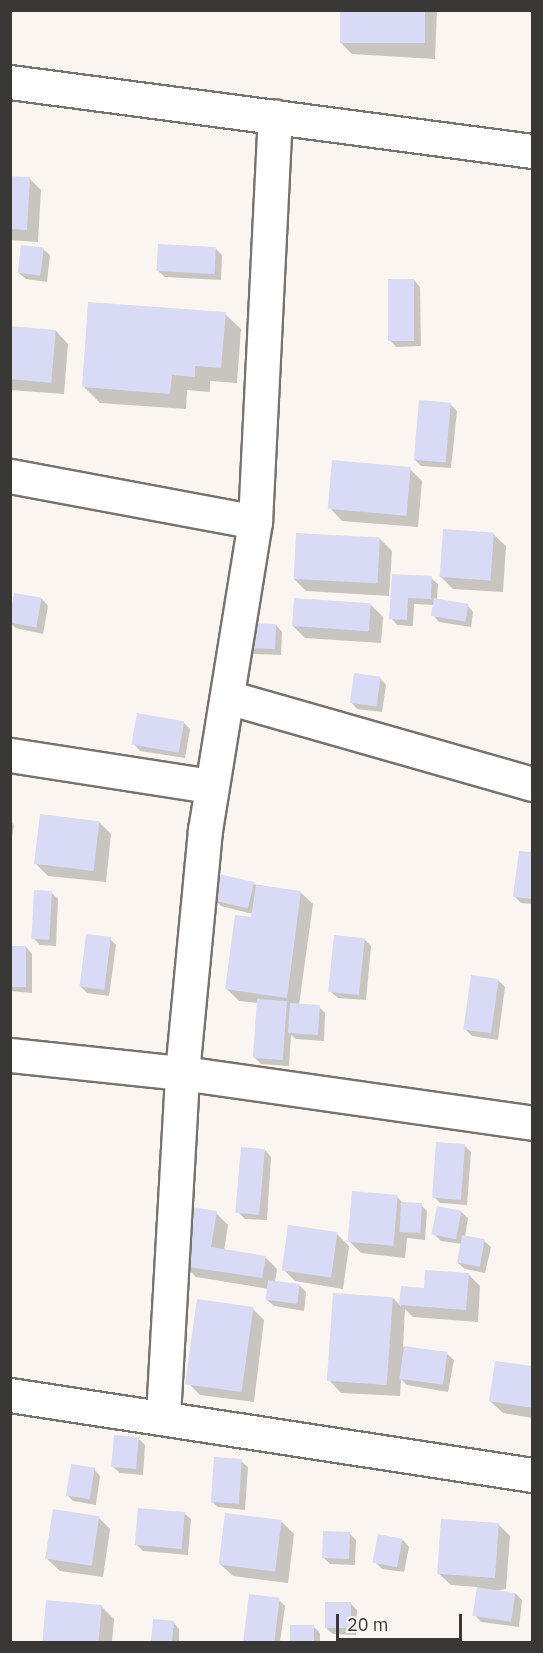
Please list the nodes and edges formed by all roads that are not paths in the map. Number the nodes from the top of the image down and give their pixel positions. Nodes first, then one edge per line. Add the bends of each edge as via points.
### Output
1 (10, 82) edge
2 (275, 116) junction
3 (532, 151) edge
4 (10, 476) edge
5 (255, 522) junction
6 (227, 697) junction
7 (10, 755) edge
8 (532, 784) edge
9 (211, 786) junction
10 (10, 1055) edge
11 (182, 1073) junction
12 (532, 1123) edge
13 (10, 1395) edge
14 (163, 1416) junction
15 (532, 1475) edge

1 - 2 street
2 - 3 street
2 - 5 street
4 - 5 street
5 - 6 street
6 - 8 street
6 - 9 street
7 - 9 street
9 - 11 street
10 - 11 street
11 - 12 street
11 - 14 street
13 - 14 street
14 - 15 street

